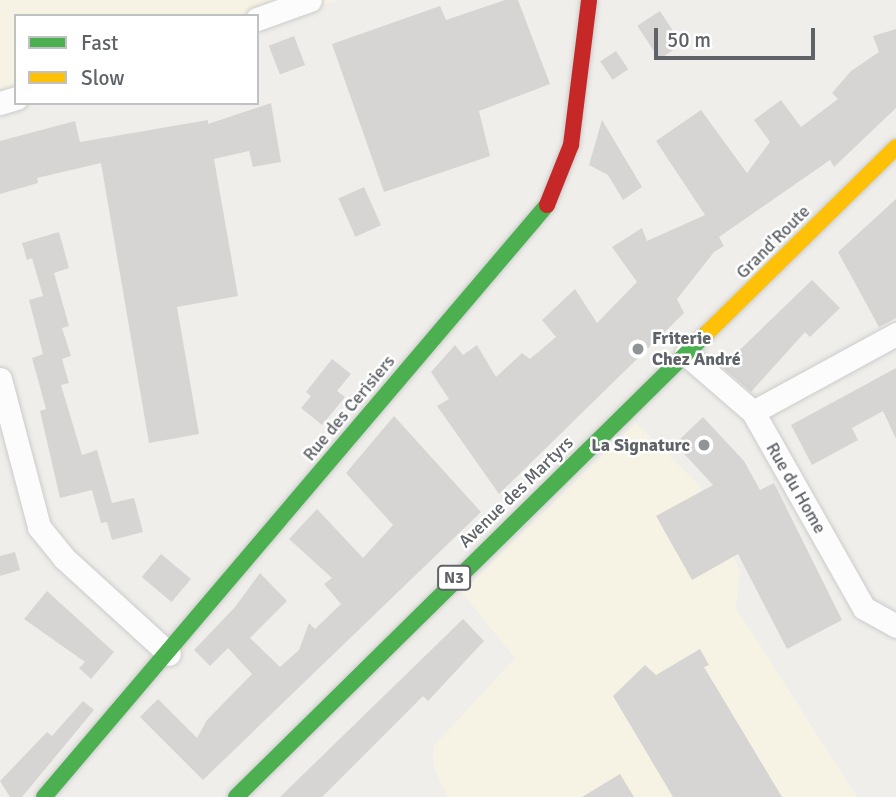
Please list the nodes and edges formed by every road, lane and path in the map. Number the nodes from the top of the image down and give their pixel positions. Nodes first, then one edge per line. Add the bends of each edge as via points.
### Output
1 (310, 0) edge
2 (589, 0) edge
3 (259, 18) edge
4 (896, 147) edge
5 (896, 334) edge
6 (682, 359) junction
7 (0, 379) edge
8 (753, 412) junction
9 (896, 626) edge
10 (169, 654) junction
11 (44, 797) edge
12 (236, 797) edge

1 - 3 street
2 - 10 street, Rue des Cerisiers via 571,145 545,211 398,378
4 - 6 street, Grand'Route / N3
5 - 8 street
6 - 8 street, Rue du Home
6 - 12 street, Avenue des Martyrs / N3
7 - 10 street via 38,527 64,558
8 - 9 street, Rue du Home via 864,608
10 - 11 street, Rue des Cerisiers

